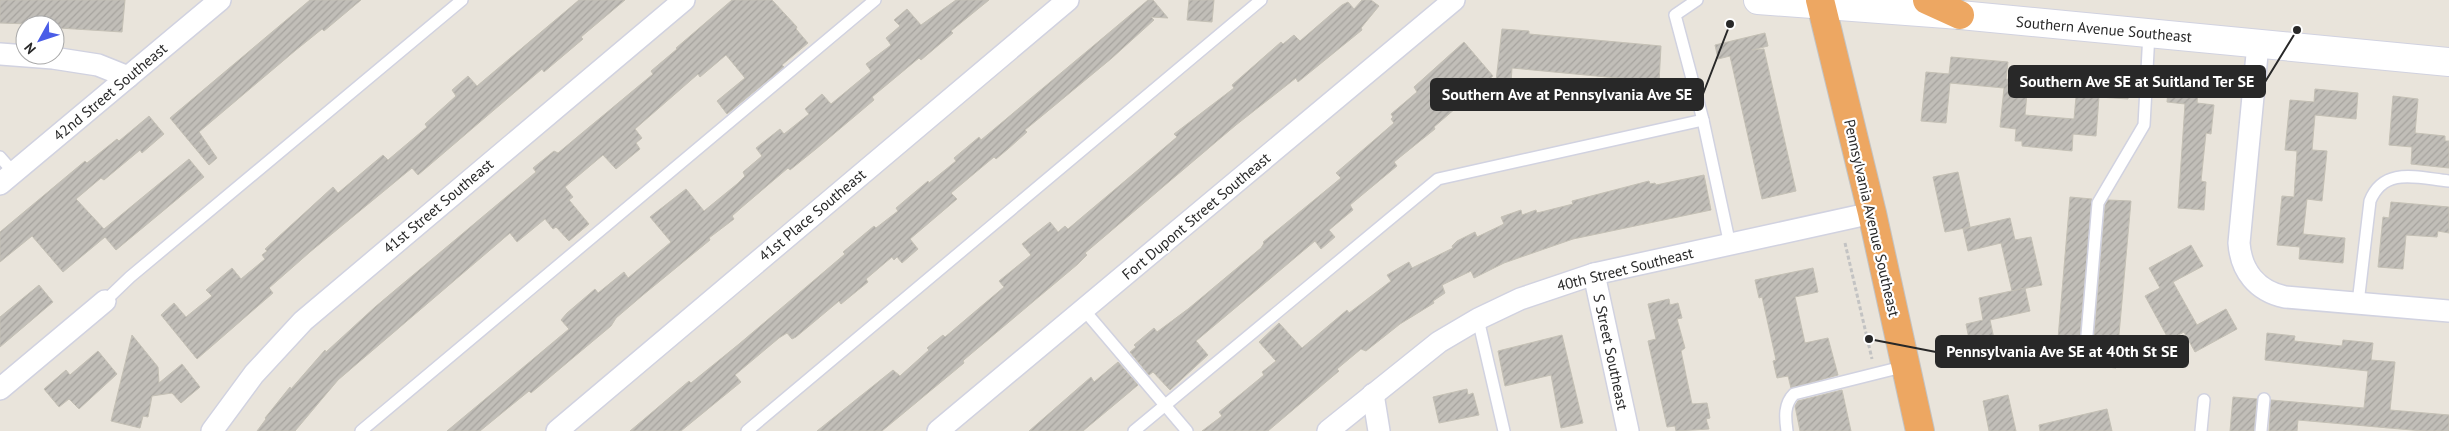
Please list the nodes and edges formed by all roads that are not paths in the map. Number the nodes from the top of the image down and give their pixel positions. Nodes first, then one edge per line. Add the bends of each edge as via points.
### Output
1 (220, 0) edge
2 (462, 0) edge
3 (684, 0) edge
4 (875, 0) edge
5 (1068, 0) edge
6 (1261, 0) edge
7 (1454, 0) edge
8 (1697, 0) edge
9 (1758, 0) edge
10 (1927, 0) edge
11 (1822, 2) edge
12 (1960, 15) junction
13 (2149, 34) junction
14 (2258, 44) junction
15 (0, 54) edge
16 (2449, 62) edge
17 (128, 77) junction
18 (1703, 120) junction
19 (0, 157) edge
20 (7, 179) edge
21 (2449, 181) edge
22 (1872, 213) junction
23 (1730, 245) junction
24 (1594, 274) junction
25 (104, 301) joint
26 (2358, 303) junction
27 (1084, 310) junction
28 (2449, 311) edge
29 (1478, 319) junction
30 (2085, 359) dead end
31 (1906, 366) junction
32 (0, 389) edge
33 (1373, 394) junction
34 (2264, 399) dead end
35 (2204, 400) dead end
36 (1165, 405) junction
37 (212, 431) edge
38 (361, 431) edge
39 (557, 431) edge
40 (747, 431) edge
41 (938, 431) edge
42 (1134, 431) edge
43 (1187, 431) edge
44 (1328, 431) edge
45 (1379, 431) edge
46 (1504, 431) edge
47 (1628, 431) edge
48 (1787, 431) edge
49 (1920, 431) edge
50 (2201, 431) edge
51 (2261, 431) edge

1 - 17 street, 42nd Street Southeast
2 - 25 lane
3 - 37 street, 41st Street Southeast via 302,321 254,374
4 - 38 lane
5 - 39 street, 41st Place Southeast
6 - 40 lane
7 - 27 street, Fort Dupont Street Southeast
8 - 18 lane via 1675,15
9 - 11 main road, Southern Avenue Southeast
10 - 12 highway
11 - 12 main road, Southern Avenue Southeast
11 - 22 highway, Pennsylvania Avenue Southeast
12 - 13 main road, Southern Avenue Southeast
13 - 14 main road, Southern Avenue Southeast
13 - 30 lane via 2144,125 2098,203
14 - 16 main road, Southern Avenue Southeast
14 - 26 street via 2239,242 2242,262 2253,280 2272,293
15 - 17 street via 98,64
17 - 20 street, 42nd Street Southeast
18 - 23 lane
18 - 36 lane via 1438,179
19 - 20 lane
21 - 26 lane via 2389,178 2374,192 2370,201
22 - 23 street, 40th Street Southeast
22 - 31 highway, Pennsylvania Avenue Southeast
23 - 24 street, 40th Street Southeast
24 - 29 street, 40th Street Southeast via 1520,299
24 - 47 street, S Street Southeast
25 - 32 street
26 - 28 street
27 - 36 lane
27 - 41 street, Fort Dupont Street Southeast
29 - 33 street, 40th Street Southeast via 1439,342
29 - 46 lane
31 - 48 lane via 1794,394 1784,416
31 - 49 highway, Pennsylvania Avenue Southeast
33 - 44 street, 40th Street Southeast
33 - 45 street
34 - 51 lane
35 - 50 lane
36 - 42 lane
36 - 43 lane

